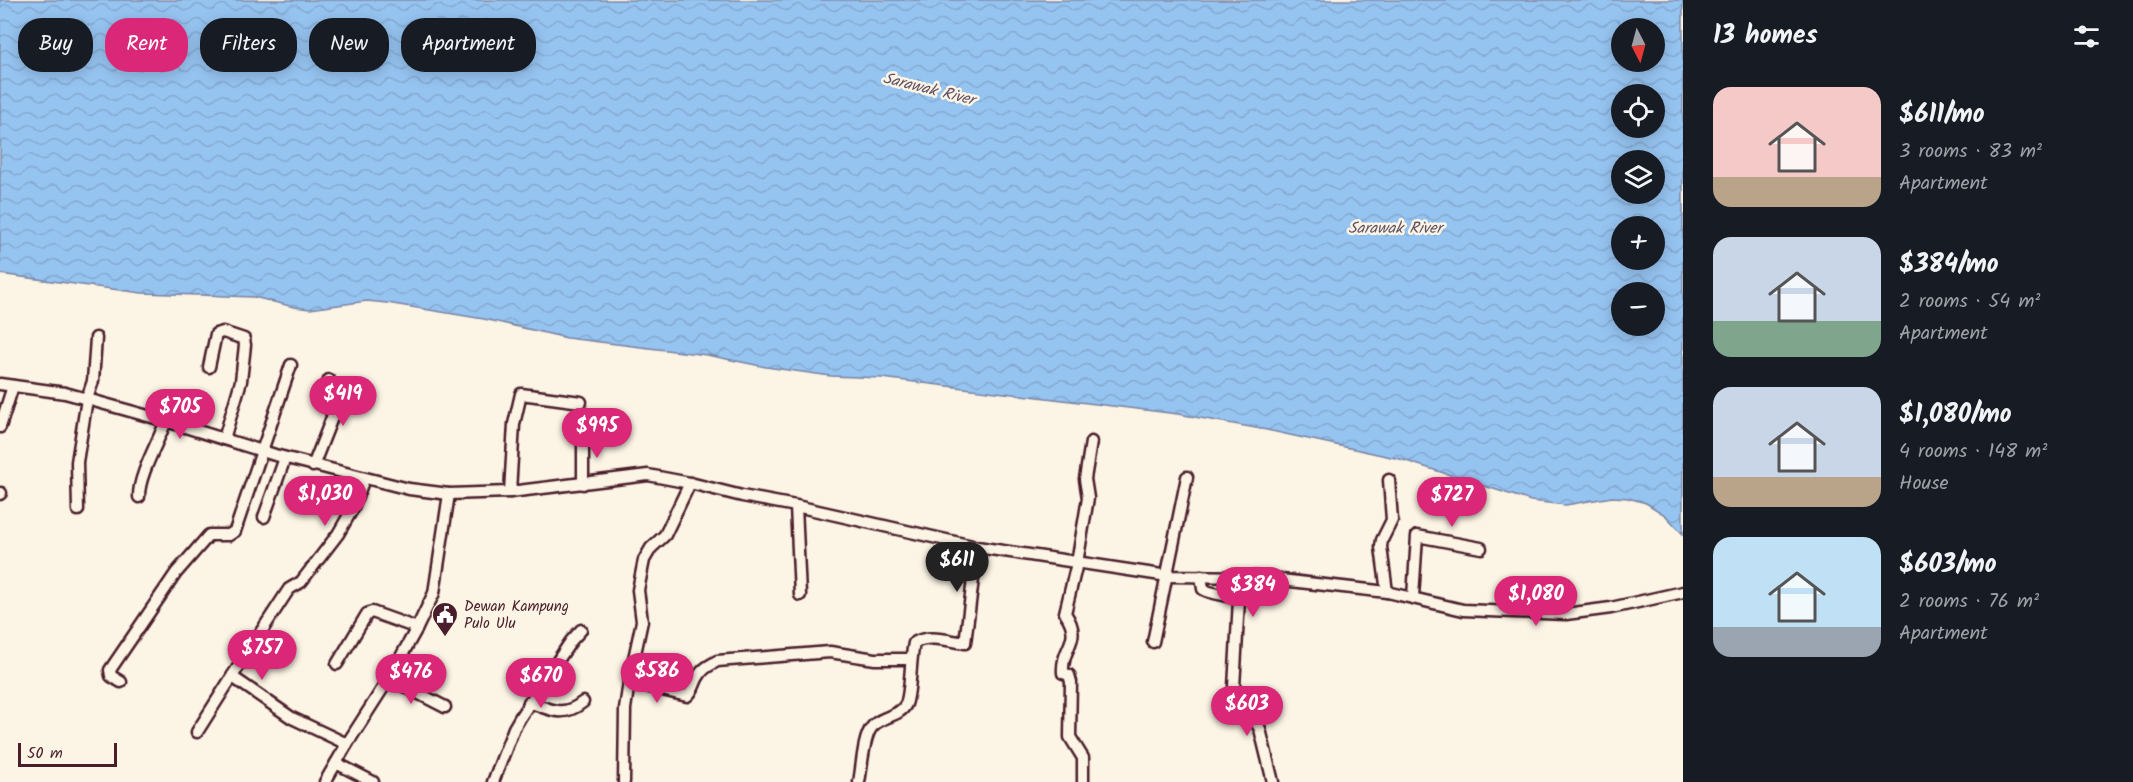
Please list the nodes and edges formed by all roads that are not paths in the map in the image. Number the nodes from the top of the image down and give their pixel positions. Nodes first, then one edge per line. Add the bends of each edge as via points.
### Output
1 (96, 338) dead end
2 (291, 365) dead end
3 (209, 367) dead end
4 (329, 380) dead end
5 (0, 384) edge
6 (13, 386) junction
7 (87, 399) junction
8 (581, 402) dead end
9 (166, 421) junction
10 (0, 427) edge
11 (583, 435) dead end
12 (224, 439) junction
13 (1091, 442) dead end
14 (263, 452) junction
15 (285, 458) junction
16 (313, 466) junction
17 (1187, 477) dead end
18 (364, 479) junction
19 (1389, 480) dead end
20 (690, 483) junction
21 (583, 484) junction
22 (510, 492) junction
23 (449, 494) junction
24 (139, 497) dead end
25 (796, 506) junction
26 (78, 510) dead end
27 (264, 517) dead end
28 (976, 547) junction
29 (1481, 548) dead end
30 (1077, 563) junction
31 (1168, 576) junction
32 (1201, 576) junction
33 (1387, 592) junction
34 (1683, 592) edge
35 (800, 595) dead end
36 (1413, 597) junction
37 (417, 628) junction
38 (581, 630) dead end
39 (1153, 642) dead end
40 (910, 660) junction
41 (337, 664) dead end
42 (233, 675) junction
43 (388, 680) junction
44 (121, 682) dead end
45 (630, 682) junction
46 (529, 702) junction
47 (583, 702) dead end
48 (445, 707) dead end
49 (197, 732) dead end
50 (347, 744) junction
51 (336, 763) junction
52 (325, 782) edge
53 (373, 782) edge
54 (493, 782) edge
55 (624, 782) edge
56 (859, 782) edge
57 (1083, 782) edge
58 (1273, 782) edge

1 - 7 street via 93,381
2 - 14 street
3 - 12 street via 216,334 223,332 244,339 241,381
4 - 16 street via 324,400 333,415
5 - 6 street
6 - 7 street
6 - 10 street
7 - 9 street
7 - 26 street via 77,462
8 - 22 street via 521,394 514,424
9 - 12 street
9 - 24 street via 138,487
11 - 21 street
12 - 14 street
13 - 30 street via 1085,479 1088,498
14 - 15 street
14 - 44 street via 235,531 229,535 209,535 176,573 110,669 111,676
15 - 16 street
15 - 27 street
16 - 18 street
17 - 31 street
18 - 23 street
18 - 42 street via 338,534 302,582 289,589
19 - 33 street via 1392,520 1382,540
20 - 21 street via 648,475
20 - 25 street
20 - 45 street via 665,535 644,560 638,590 642,621
21 - 22 street
22 - 23 street
23 - 37 street via 435,586
25 - 28 street
25 - 35 street
28 - 30 street
28 - 40 street via 965,643 920,639 914,643
29 - 36 street via 1417,536
30 - 31 street
30 - 57 street via 1065,613 1073,636 1063,673 1069,675 1071,682 1070,737 1083,758
31 - 32 street
31 - 39 street
32 - 33 street
32 - 58 street via 1203,589 1209,593 1239,600 1234,687 1260,729
33 - 36 street
34 - 36 street via 1566,614 1463,610
37 - 41 street via 372,612 367,614
37 - 43 street
38 - 46 street
40 - 45 street via 830,652 717,661 700,673 687,696
40 - 56 street via 907,703 902,710 873,725 868,733
42 - 49 street
42 - 50 street via 292,718
43 - 48 street
43 - 50 street
45 - 55 street via 625,709
46 - 47 street via 567,712
46 - 54 street via 514,728
50 - 51 street
51 - 52 street
51 - 53 street

